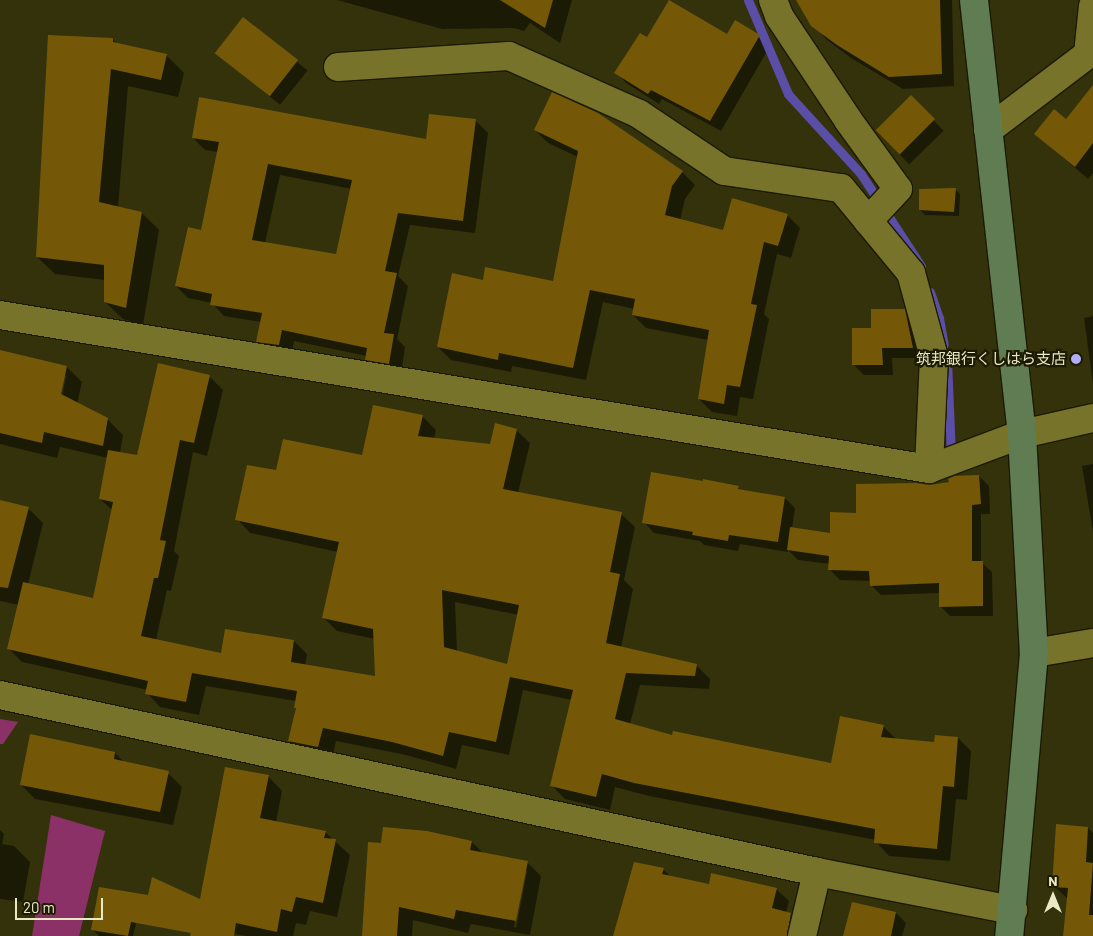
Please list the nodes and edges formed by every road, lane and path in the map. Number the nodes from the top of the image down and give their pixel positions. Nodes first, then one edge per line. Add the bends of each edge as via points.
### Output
1 (773, 0) edge
2 (974, 0) edge
3 (1093, 6) edge
4 (338, 67) dead end
5 (988, 130) junction
6 (868, 221) junction
7 (0, 315) edge
8 (1093, 418) edge
9 (1022, 434) junction
10 (929, 469) junction
11 (1093, 644) edge
12 (1034, 653) junction
13 (0, 695) edge
14 (817, 872) junction
15 (1011, 923) edge
16 (802, 936) edge

1 - 6 street via 780,16 848,120 898,189
2 - 5 street
3 - 5 street via 1088,54
4 - 6 street via 509,56 639,114 724,172 841,188
5 - 9 street
6 - 10 street via 912,273 934,357
7 - 10 street
8 - 9 street
9 - 10 street
9 - 12 street
11 - 12 street
12 - 15 street
13 - 14 street
14 - 15 street
14 - 16 street

